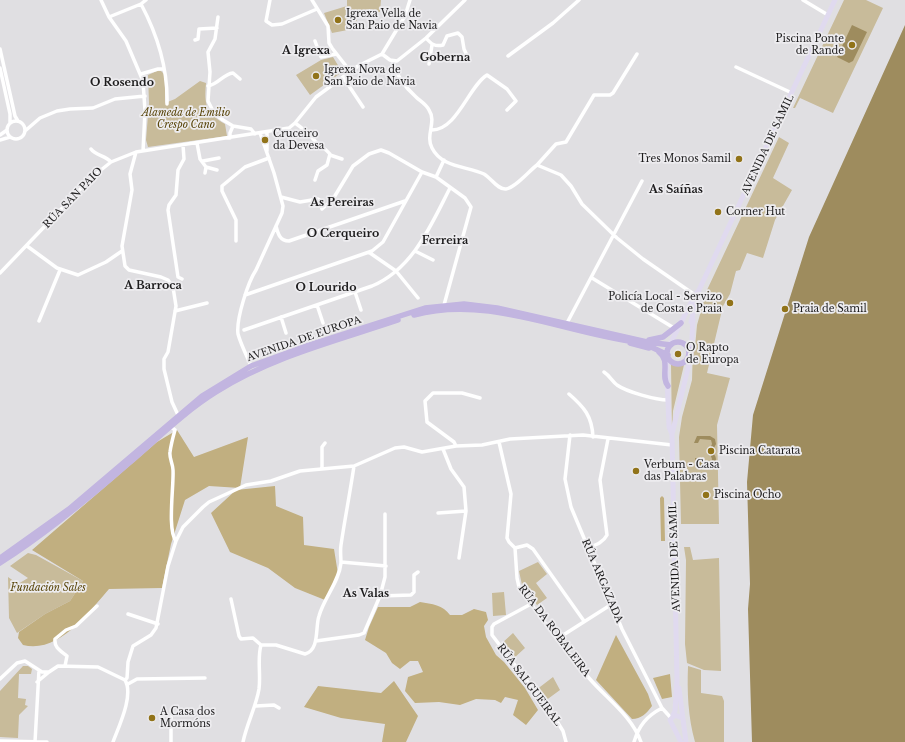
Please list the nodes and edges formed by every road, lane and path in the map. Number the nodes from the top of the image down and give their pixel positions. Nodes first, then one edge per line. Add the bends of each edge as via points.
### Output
1 (101, 0) edge
2 (146, 0) edge
3 (270, 0) edge
4 (312, 0) edge
5 (410, 0) edge
6 (465, 0) edge
7 (579, 0) edge
8 (803, 0) edge
9 (835, 0) edge
10 (141, 4) junction
11 (318, 10) junction
12 (828, 15) junction
13 (109, 16) junction
14 (218, 16) dead end
15 (217, 28) junction
16 (426, 38) junction
17 (196, 40) dead end
18 (315, 41) dead end
19 (432, 45) junction
20 (0, 49) edge
21 (336, 54) junction
22 (382, 54) junction
23 (637, 54) dead end
24 (508, 56) dead end
25 (470, 60) dead end
26 (393, 62) junction
27 (429, 64) dead end
28 (736, 66) dead end
29 (0, 68) edge
30 (164, 69) junction
31 (350, 71) junction
32 (141, 74) junction
33 (343, 77) junction
34 (240, 79) dead end
35 (208, 86) junction
36 (792, 93) junction
37 (145, 96) junction
38 (167, 104) dead end
39 (363, 107) dead end
40 (507, 110) dead end
41 (20, 122) junction
42 (10, 123) junction
43 (295, 123) junction
44 (31, 124) junction
45 (233, 126) junction
46 (7, 130) junction
47 (432, 130) junction
48 (25, 131) junction
49 (267, 132) junction
50 (260, 133) junction
51 (255, 134) junction
52 (0, 135) edge
53 (11, 137) junction
54 (230, 138) junction
55 (0, 140) edge
56 (197, 143) junction
57 (183, 145) junction
58 (91, 149) dead end
59 (143, 151) junction
60 (136, 152) junction
61 (266, 152) junction
62 (330, 155) junction
63 (219, 158) dead end
64 (269, 158) junction
65 (342, 159) dead end
66 (444, 160) junction
67 (202, 161) junction
68 (111, 162) junction
69 (537, 165) junction
70 (206, 167) junction
71 (217, 170) dead end
72 (422, 172) junction
73 (205, 173) dead end
74 (436, 178) junction
75 (315, 180) dead end
76 (642, 181) dead end
77 (450, 188) junction
78 (281, 197) junction
79 (406, 201) junction
80 (276, 226) junction
81 (614, 235) junction
82 (270, 237) junction
83 (279, 237) junction
84 (236, 241) dead end
85 (27, 246) junction
86 (415, 250) junction
87 (122, 251) junction
88 (370, 252) junction
89 (433, 260) dead end
90 (60, 270) junction
91 (0, 273) edge
92 (397, 273) junction
93 (592, 278) junction
94 (182, 279) dead end
95 (699, 290) junction
96 (356, 292) junction
97 (245, 295) junction
98 (694, 295) junction
99 (418, 298) dead end
100 (207, 303) dead end
101 (317, 305) junction
102 (444, 305) junction
103 (361, 310) dead end
104 (175, 311) junction
105 (281, 317) junction
106 (693, 319) junction
107 (39, 321) dead end
108 (323, 323) dead end
109 (567, 323) junction
110 (681, 323) junction
111 (240, 324) junction
112 (674, 328) junction
113 (244, 330) junction
114 (286, 333) dead end
115 (240, 337) junction
116 (627, 339) junction
117 (671, 344) junction
118 (689, 350) junction
119 (668, 356) junction
120 (687, 359) junction
121 (251, 366) junction
122 (604, 372) dead end
123 (686, 372) junction
124 (668, 386) junction
125 (569, 394) dead end
126 (480, 398) dead end
127 (668, 400) junction
128 (178, 415) junction
129 (171, 427) junction
130 (672, 434) junction
131 (570, 435) junction
132 (593, 436) junction
133 (608, 439) junction
134 (499, 442) junction
135 (325, 443) dead end
136 (672, 445) junction
137 (456, 446) junction
138 (443, 449) junction
139 (354, 466) junction
140 (322, 469) junction
141 (466, 511) junction
142 (438, 513) dead end
143 (385, 514) dead end
144 (176, 541) junction
145 (515, 548) junction
146 (587, 548) junction
147 (0, 558) edge
148 (459, 558) dead end
149 (341, 562) junction
150 (0, 563) edge
151 (386, 566) junction
152 (418, 572) dead end
153 (380, 596) junction
154 (231, 599) dead end
155 (531, 604) junction
156 (612, 604) junction
157 (97, 606) dead end
158 (128, 614) dead end
159 (584, 621) junction
160 (158, 624) junction
161 (557, 639) junction
162 (316, 641) junction
163 (261, 645) junction
164 (65, 666) junction
165 (40, 671) junction
166 (49, 672) junction
167 (205, 678) dead end
168 (0, 679) edge
169 (125, 680) junction
170 (678, 680) junction
171 (38, 682) junction
172 (128, 684) junction
173 (256, 706) junction
174 (279, 708) dead end
175 (662, 708) junction
176 (171, 717) dead end
177 (672, 717) junction
178 (682, 720) junction
179 (675, 727) junction
180 (637, 732) junction
181 (0, 741) edge
182 (14, 742) edge
183 (35, 742) edge
184 (47, 742) edge
185 (113, 742) edge
186 (171, 742) edge
187 (243, 742) edge
188 (566, 742) edge
189 (634, 742) edge
190 (641, 742) edge
191 (681, 742) edge
192 (686, 742) edge

1 - 13 street
2 - 10 street
3 - 11 street via 266,21 272,25 282,24
4 - 11 street
5 - 22 street via 405,16
6 - 16 street
7 - 24 street
8 - 12 street
9 - 12 street, AVENIDA DE SAMIL
10 - 13 street
10 - 30 street via 153,26
11 - 21 street via 328,26 329,42
12 - 36 street, AVENIDA DE SAMIL
13 - 32 street via 126,41
14 - 15 street
15 - 17 street via 198,29
15 - 35 street via 208,52
16 - 19 street
16 - 26 street
18 - 21 street via 321,57
19 - 25 street via 443,45 447,36 458,33 462,37 464,49
19 - 27 street
20 - 41 street via 15,116
21 - 31 street
22 - 26 street
22 - 31 street, RÚA SAN PAIO
23 - 69 street via 613,93 594,95 565,144 556,144
26 - 47 street via 399,76 412,93 429,109
28 - 36 street
29 - 42 street
30 - 32 street
30 - 38 street
31 - 33 street, RÚA SAN PAIO
32 - 37 street
33 - 39 street
33 - 43 street, RÚA SAN PAIO via 313,101
34 - 35 street via 233,73 228,74 217,83
35 - 45 street via 211,110
36 - 95 street, AVENIDA DE SAMIL
37 - 44 street via 115,99 93,108 57,111
37 - 59 street
40 - 47 street via 516,101 507,89 487,74 448,124
41 - 42 street
41 - 44 street
41 - 48 street
42 - 46 street
43 - 49 street, RÚA SAN PAIO via 284,130
43 - 62 street via 306,130
44 - 48 street
45 - 51 street via 251,129
45 - 54 street
46 - 52 street
46 - 53 street
47 - 66 street via 431,146
48 - 53 street via 20,138
49 - 50 street, RÚA SAN PAIO
49 - 61 street
50 - 51 street, RÚA SAN PAIO
50 - 61 street
51 - 54 street, RÚA SAN PAIO
53 - 55 street
54 - 56 street, RÚA SAN PAIO
56 - 57 street, RÚA SAN PAIO
56 - 67 street
57 - 59 street, RÚA SAN PAIO
57 - 94 street via 184,159 178,170 176,195 168,207 178,277
58 - 68 street
59 - 60 street, RÚA SAN PAIO
60 - 68 street, RÚA SAN PAIO
60 - 87 street via 130,174 132,190
61 - 64 street
62 - 65 street
62 - 75 street via 327,165 318,170
63 - 67 street
64 - 78 street
64 - 84 street via 245,167 222,186 236,220
66 - 69 street via 460,168 485,175 504,189
66 - 74 street
67 - 70 street
68 - 85 street, RÚA SAN PAIO via 91,178
69 - 81 street via 561,175 582,204
70 - 71 street
70 - 73 street
72 - 74 street
72 - 78 street via 389,153 374,151 353,166 336,195 322,209 318,199 300,202
72 - 79 street
74 - 77 street
76 - 81 street
77 - 86 street
77 - 102 street via 469,202 471,212
78 - 80 street via 282,209
79 - 83 street via 289,241
79 - 88 street via 383,242
80 - 82 street
80 - 83 street
81 - 93 street
81 - 98 street
82 - 83 street
82 - 97 street
85 - 90 street
85 - 91 street, RÚA SAN PAIO
86 - 89 street
86 - 92 street
87 - 90 street via 106,262 79,274
87 - 104 street via 125,266 129,270 168,280 176,298
88 - 92 street
88 - 97 street
90 - 107 street
92 - 96 street
92 - 99 street
93 - 109 street
93 - 112 street
95 - 98 street, AVENIDA DE SAMIL
95 - 106 street, AVENIDA DE SAMIL
96 - 101 street
96 - 103 street
97 - 111 street
98 - 110 street, AVENIDA DE SAMIL
100 - 104 street
101 - 105 street
101 - 108 street
102 - 109 main road, AVENIDA DE EUROPA via 479,305
102 - 121 main road, AVENIDA DE EUROPA via 404,314
104 - 128 street via 164,369
105 - 113 street
105 - 114 street
106 - 118 street, AVENIDA DE SAMIL
106 - 123 street, AVENIDA DE SAMIL via 691,356
109 - 116 main road, AVENIDA DE EUROPA
110 - 112 main road
110 - 117 street, AVENIDA DE SAMIL
111 - 113 street
111 - 115 street
112 - 116 main road via 655,340
113 - 115 street
115 - 121 street
116 - 117 main road, AVENIDA DE EUROPA
116 - 119 main road, AVENIDA DE EUROPA via 653,347
116 - 124 main road via 661,354
116 - 129 main road, AVENIDA DE EUROPA via 479,309 434,311 410,316 251,371 214,393
117 - 118 main road via 683,343
117 - 119 main road
118 - 120 main road
119 - 120 main road via 679,364
119 - 124 street, AVENIDA DE SAMIL
120 - 123 street, AVENIDA DE SAMIL
121 - 128 main road, AVENIDA DE EUROPA via 202,396
122 - 127 street via 617,385 629,392
123 - 130 street, AVENIDA DE SAMIL
124 - 127 street, AVENIDA DE SAMIL
125 - 132 street via 586,409 591,418
126 - 137 street via 450,392 433,393 426,401 427,422
127 - 130 street, AVENIDA DE SAMIL via 669,427
128 - 147 main road, AVENIDA DE EUROPA via 68,509
129 - 144 street via 175,430 170,454 173,468 171,524
129 - 150 main road, AVENIDA DE EUROPA via 78,506
130 - 136 street, AVENIDA DE SAMIL
131 - 132 street
131 - 134 street
131 - 146 street, RÚA ARGAZADA via 566,466 568,497
132 - 133 street
133 - 136 street
133 - 146 street via 600,480 607,535 605,540
134 - 137 street
134 - 145 street, RÚA DA ROBALEIRA via 512,494 507,538
135 - 140 street via 322,448
136 - 170 street, AVENIDA DE SAMIL
137 - 138 street
138 - 139 street via 422,452 404,447 395,448
138 - 141 street via 451,469 464,487
139 - 140 street
139 - 149 street via 340,546
140 - 144 street via 246,485 209,502 183,527
141 - 142 street
141 - 148 street
143 - 151 street
144 - 160 street via 168,566
145 - 155 street, RÚA DA ROBALEIRA via 517,583
145 - 159 street via 527,544 533,549
146 - 156 street, RÚA ARGAZADA
149 - 151 street
149 - 162 street via 334,584 320,612
151 - 153 street
152 - 153 street via 414,574 414,592 411,595
153 - 162 street via 364,633
154 - 163 street via 239,636 241,639 253,638
155 - 161 street, RÚA DA ROBALEIRA
155 - 188 street, RÚA SALGUEIRAL via 494,624 492,635 553,715 563,731
156 - 159 street
156 - 175 street, RÚA ARGAZADA
157 - 164 street via 76,626 55,639 54,644 67,656
158 - 160 street
159 - 161 street
160 - 169 street via 151,636 133,646
161 - 180 street, RÚA DA ROBALEIRA
162 - 163 street via 305,654 276,644
163 - 173 street via 261,676
164 - 166 street via 58,666
164 - 169 street via 98,667
165 - 166 street
165 - 168 street via 28,662 22,661
165 - 171 street
166 - 171 street
167 - 172 street via 137,680
169 - 172 street
170 - 177 street, AVENIDA DE SAMIL via 675,711
170 - 178 street, AVENIDA DE SAMIL
171 - 183 street
172 - 185 street via 122,719
173 - 174 street via 274,705
173 - 187 street via 249,719
175 - 177 street, RÚA ARGAZADA
175 - 180 street via 647,717
176 - 186 street
177 - 178 street via 679,715
177 - 179 street via 671,724
178 - 179 street via 680,726
178 - 192 street, AVENIDA DE SAMIL
179 - 191 street
180 - 189 street
180 - 190 street, RÚA DA ROBALEIRA
181 - 182 street
182 - 183 street
183 - 184 street

